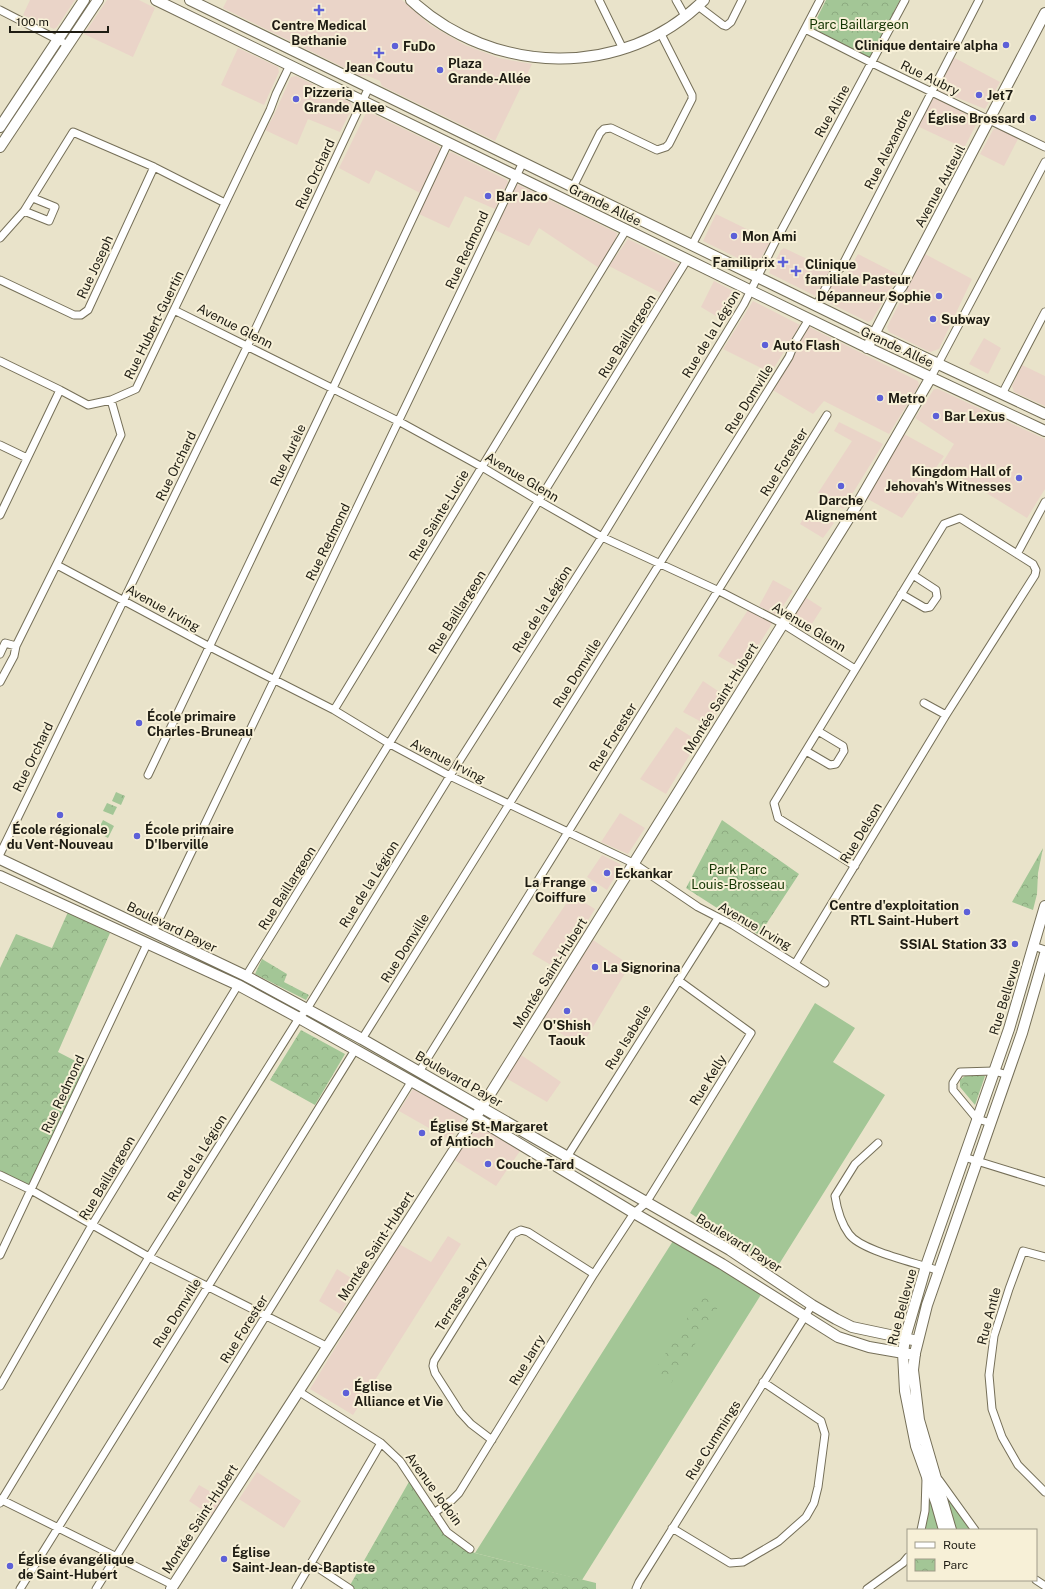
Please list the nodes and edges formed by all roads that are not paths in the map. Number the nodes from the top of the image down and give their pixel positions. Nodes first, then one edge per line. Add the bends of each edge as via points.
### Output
1 (84, 0) edge
2 (98, 0) edge
3 (156, 0) edge
4 (190, 0) edge
5 (411, 0) edge
6 (599, 0) edge
7 (676, 0) edge
8 (742, 0) edge
9 (820, 0) edge
10 (905, 0) edge
11 (979, 0) edge
12 (701, 3) edge
13 (0, 10) edge
14 (1045, 13) edge
15 (685, 16) junction
16 (805, 29) junction
17 (660, 32) junction
18 (58, 39) junction
19 (68, 45) junction
20 (623, 49) junction
21 (872, 63) junction
22 (290, 65) junction
23 (369, 88) junction
24 (931, 92) junction
25 (363, 101) junction
26 (989, 120) junction
27 (0, 127) edge
28 (448, 143) junction
29 (1045, 146) edge
30 (0, 147) edge
31 (523, 162) junction
32 (1045, 162) edge
33 (154, 167) junction
34 (516, 176) junction
35 (573, 187) junction
36 (33, 198) junction
37 (225, 203) junction
38 (24, 211) junction
39 (626, 230) junction
40 (780, 233) dead end
41 (0, 238) edge
42 (776, 240) dead end
43 (692, 244) junction
44 (687, 260) junction
45 (757, 277) junction
46 (0, 280) edge
47 (751, 291) junction
48 (816, 306) junction
49 (174, 310) junction
50 (1045, 312) edge
51 (809, 319) junction
52 (874, 334) junction
53 (248, 347) junction
54 (867, 348) junction
55 (0, 360) edge
56 (938, 364) junction
57 (930, 378) junction
58 (333, 388) junction
59 (60, 390) junction
60 (1002, 394) junction
61 (111, 400) junction
62 (1045, 414) edge
63 (827, 415) dead end
64 (400, 422) junction
65 (1045, 431) edge
66 (0, 445) edge
67 (27, 458) junction
68 (482, 467) junction
69 (539, 501) junction
70 (1045, 502) edge
71 (0, 516) edge
72 (602, 536) junction
73 (1017, 554) junction
74 (659, 563) junction
75 (57, 565) junction
76 (912, 575) junction
77 (719, 591) junction
78 (901, 594) junction
79 (123, 600) junction
80 (783, 624) junction
81 (16, 646) junction
82 (210, 647) junction
83 (0, 654) edge
84 (855, 669) junction
85 (275, 680) junction
86 (0, 682) edge
87 (924, 703) dead end
88 (334, 710) junction
89 (946, 715) junction
90 (818, 731) junction
91 (390, 744) junction
92 (806, 751) junction
93 (148, 776) dead end
94 (450, 776) junction
95 (510, 804) junction
96 (568, 832) junction
97 (0, 854) edge
98 (0, 859) edge
99 (633, 863) junction
100 (855, 866) junction
101 (0, 876) edge
102 (1045, 906) edge
103 (718, 918) junction
104 (153, 932) junction
105 (147, 944) junction
106 (1033, 946) junction
107 (1045, 950) edge
108 (1045, 954) edge
109 (795, 964) junction
110 (246, 976) junction
111 (678, 980) junction
112 (825, 983) dead end
113 (238, 985) junction
114 (307, 1009) junction
115 (299, 1018) junction
116 (362, 1039) junction
117 (355, 1050) junction
118 (994, 1071) junction
119 (419, 1072) junction
120 (1008, 1075) junction
121 (411, 1082) junction
122 (482, 1107) junction
123 (475, 1117) junction
124 (978, 1118) junction
125 (991, 1123) junction
126 (878, 1143) dead end
127 (567, 1157) junction
128 (964, 1157) junction
129 (978, 1162) junction
130 (561, 1170) junction
131 (0, 1175) edge
132 (1045, 1182) edge
133 (31, 1190) junction
134 (646, 1203) junction
135 (634, 1214) junction
136 (92, 1225) junction
137 (0, 1255) edge
138 (149, 1257) junction
139 (1045, 1257) edge
140 (926, 1266) junction
141 (939, 1271) junction
142 (594, 1274) junction
143 (208, 1287) junction
144 (812, 1305) junction
145 (266, 1316) junction
146 (804, 1317) junction
147 (905, 1338) junction
148 (918, 1341) junction
149 (326, 1346) junction
150 (903, 1353) junction
151 (915, 1354) junction
152 (763, 1382) junction
153 (0, 1386) edge
154 (298, 1391) junction
155 (492, 1440) junction
156 (381, 1443) junction
157 (931, 1475) junction
158 (1045, 1492) edge
159 (1, 1501) edge
160 (434, 1513) junction
161 (58, 1527) junction
162 (672, 1528) junction
163 (921, 1529) edge
164 (944, 1529) edge
165 (951, 1529) edge
166 (974, 1529) edge
167 (470, 1549) dead end
168 (116, 1556) junction
169 (906, 1561) edge
170 (312, 1564) junction
171 (172, 1587) edge
172 (20, 1589) edge
173 (96, 1589) edge
174 (296, 1589) edge
175 (350, 1589) edge
176 (636, 1589) edge
177 (868, 1589) edge

1 - 18 street
2 - 19 street
3 - 22 street, Grande Allée
4 - 23 street, Grande Allée
5 - 20 street via 455,32 480,44 509,53 544,58 571,58
6 - 20 street
7 - 15 street
8 - 12 street via 731,22 726,26
9 - 16 street
10 - 21 street, Rue Aline
11 - 24 street, Rue Alexandre
12 - 15 street
13 - 18 street
14 - 26 street, Avenue Auteuil
15 - 17 street
16 - 21 street, Rue Aubry
16 - 43 street
17 - 20 street
17 - 35 street via 692,95 669,144 657,150 610,128 604,129
18 - 19 street
18 - 27 street
19 - 30 street
21 - 24 street, Rue Aubry
21 - 40 street, Rue Aline
22 - 25 street, Grande Allée
22 - 37 street, Rue Hubert-Guertin
23 - 25 street, Rue Orchard
23 - 31 street, Grande Allée
24 - 26 street, Rue Aubry
24 - 48 street, Rue Alexandre via 841,268 834,274
25 - 28 street, Grande Allée
25 - 53 street, Rue Orchard
26 - 29 street, Rue Aubry
26 - 52 street, Avenue Auteuil
28 - 34 street, Grande Allée
28 - 58 street, Rue Aurèle
31 - 34 street, Rue Redmond
31 - 35 street, Grande Allée
32 - 56 street, Montée Saint-Hubert
33 - 36 street via 74,132
33 - 37 street
33 - 46 street, Rue Joseph via 88,310 81,315 74,315
34 - 39 street, Grande Allée
34 - 64 street, Rue Redmond
35 - 43 street, Grande Allée
36 - 38 street
36 - 38 street via 55,207 49,221
37 - 49 street, Rue Hubert-Guertin
38 - 41 street
39 - 44 street, Grande Allée
39 - 68 street, Rue Sainte-Lucie
42 - 45 street
43 - 45 street, Grande Allée
44 - 47 street, Grande Allée
44 - 69 street, Rue Baillargeon
45 - 47 street, Rue de la Légion
45 - 48 street, Grande Allée
47 - 51 street, Grande Allée
47 - 72 street, Rue de la Légion
48 - 52 street, Grande Allée
49 - 53 street, Avenue Glenn
49 - 61 street, Rue Hubert-Guertin via 136,389
50 - 60 street
51 - 54 street, Grande Allée
51 - 74 street, Rue Domville via 789,357
52 - 54 street, Avenue Auteuil
52 - 56 street, Grande Allée
53 - 58 street, Avenue Glenn
53 - 79 street, Rue Orchard
54 - 57 street, Grande Allée
55 - 59 street, Rue Hubert-Guertin
56 - 57 street, Montée Saint-Hubert
56 - 60 street, Grande Allée
57 - 65 street, Grande Allée
57 - 80 street, Montée Saint-Hubert via 857,505
58 - 64 street, Avenue Glenn
58 - 82 street, Rue Aurèle
59 - 61 street, Rue Hubert-Guertin via 88,405
59 - 67 street
60 - 62 street, Grande Allée
61 - 75 street via 121,435
63 - 77 street, Rue Forester
64 - 68 street, Avenue Glenn
64 - 85 street, Rue Redmond
66 - 67 street
67 - 71 street
68 - 69 street, Avenue Glenn
68 - 88 street, Rue Sainte-Lucie
69 - 72 street, Avenue Glenn
69 - 91 street, Rue Baillargeon
70 - 73 street
72 - 74 street, Avenue Glenn
72 - 94 street, Rue de la Légion
73 - 76 street, Rue Delson via 960,518 944,524
73 - 89 street, Rue Delson via 1033,564 1035,575
74 - 77 street, Avenue Glenn
74 - 95 street, Rue Domville
75 - 79 street, Avenue Irving
75 - 81 street
76 - 78 street
76 - 78 street via 936,590 937,597 930,607 925,608
77 - 80 street, Avenue Glenn
77 - 96 street, Rue Forester
78 - 84 street
79 - 82 street, Avenue Irving
79 - 97 street, Rue Orchard
80 - 84 street, Avenue Glenn
80 - 99 street, Montée Saint-Hubert
81 - 83 street via 5,643
81 - 86 street via 14,656
82 - 85 street, Avenue Irving
82 - 93 street, Rue Aurèle
84 - 90 street
85 - 88 street, Avenue Irving
85 - 104 street, Rue Redmond
87 - 89 street
88 - 91 street, Avenue Irving
89 - 100 street, Rue Delson
90 - 92 street
90 - 92 street via 843,746 844,751 836,764 830,765
91 - 94 street, Avenue Irving
91 - 110 street, Rue Baillargeon
92 - 100 street via 774,803 778,818
94 - 95 street, Avenue Irving
94 - 114 street, Rue de la Légion
95 - 96 street, Avenue Irving
95 - 116 street, Rue Domville
96 - 99 street, Avenue Irving
96 - 119 street, Rue Forester
98 - 104 street, Boulevard Payer
99 - 103 street, Avenue Irving
99 - 122 street, Montée Saint-Hubert
100 - 109 street, Rue Delson
101 - 105 street, Boulevard Payer
102 - 106 street, Rue Bellevue
103 - 109 street, Avenue Irving
103 - 111 street, Rue Isabelle
104 - 110 street, Boulevard Payer
105 - 113 street, Boulevard Payer
105 - 133 street, Rue Redmond
106 - 107 street
106 - 118 street, Rue Bellevue
108 - 120 street, Rue Bellevue
109 - 112 street, Avenue Irving
110 - 114 street, Boulevard Payer
111 - 127 street, Rue Isabelle
111 - 134 street, Rue Kelly via 751,1033
113 - 115 street, Boulevard Payer
113 - 136 street, Rue Baillargeon
114 - 115 street, Rue de la Légion
114 - 116 street, Boulevard Payer
115 - 117 street, Boulevard Payer
115 - 138 street, Rue de la Légion
116 - 119 street, Boulevard Payer
117 - 121 street, Boulevard Payer
117 - 143 street, Rue Domville
118 - 120 street
118 - 124 street, Rue Bellevue
118 - 124 street via 960,1072 953,1083 953,1090
119 - 122 street, Boulevard Payer
120 - 125 street, Rue Bellevue
121 - 123 street, Boulevard Payer
121 - 145 street, Rue Forester
122 - 123 street, Montée Saint-Hubert
122 - 127 street, Boulevard Payer
123 - 130 street, Boulevard Payer
123 - 149 street, Montée Saint-Hubert
124 - 125 street
124 - 128 street, Rue Bellevue
125 - 129 street, Rue Bellevue
126 - 140 street via 855,1164 835,1196 837,1211 849,1234 859,1242
127 - 130 street, Rue Isabelle
127 - 134 street, Boulevard Payer
128 - 129 street
128 - 140 street, Rue Bellevue
129 - 132 street
129 - 141 street, Rue Bellevue
130 - 135 street, Boulevard Payer
131 - 133 street
133 - 136 street
133 - 137 street, Rue Redmond
134 - 135 street, Rue Kelly
134 - 144 street, Boulevard Payer via 730,1250
135 - 142 street, Rue Jarry
135 - 146 street, Boulevard Payer via 722,1264
136 - 138 street
136 - 153 street, Rue Baillargeon
138 - 143 street
138 - 159 street, Rue de la Légion
139 - 158 street, Rue Antle via 1023,1251 994,1336 989,1375 992,1409 1002,1437 1018,1465
140 - 141 street
140 - 147 street, Rue Bellevue
141 - 148 street, Rue Bellevue
142 - 155 street, Rue Jarry
142 - 155 street, Terrasse Jarry via 528,1232 521,1230 513,1234 434,1361 435,1373 460,1412
143 - 145 street
143 - 161 street, Rue Domville
144 - 146 street, Rue Cummings
144 - 147 street, Boulevard Payer via 852,1327
145 - 149 street
145 - 168 street, Rue Forester
146 - 150 street, Boulevard Payer via 838,1337 869,1347
146 - 152 street, Rue Cummings
147 - 148 street, Boulevard Payer
147 - 150 street, Rue Bellevue
148 - 151 street, Rue Bellevue
149 - 154 street, Montée Saint-Hubert
150 - 151 street, Boulevard Payer
150 - 157 street, Rue Bellevue via 905,1391 916,1446
151 - 157 street, Rue Bellevue via 919,1420
152 - 162 street, Rue Cummings
152 - 162 street via 820,1421 825,1434 818,1487 814,1503 806,1517 779,1541 743,1562 736,1563 730,1563
154 - 156 street, Avenue Jodoin
154 - 171 street, Montée Saint-Hubert
155 - 160 street, Rue Jarry via 459,1493
156 - 160 street, Avenue Jodoin via 400,1461
156 - 170 street
157 - 163 street
157 - 164 street, Rue Bellevue
157 - 165 street, Rue Bellevue
157 - 166 street, Rue Bellevue
159 - 161 street
160 - 167 street, Avenue Jodoin via 447,1532
161 - 168 street
161 - 172 street, Rue Domville
162 - 176 street, Rue Cummings
168 - 171 street
168 - 173 street, Rue Forester
169 - 177 street
170 - 174 street
170 - 175 street

